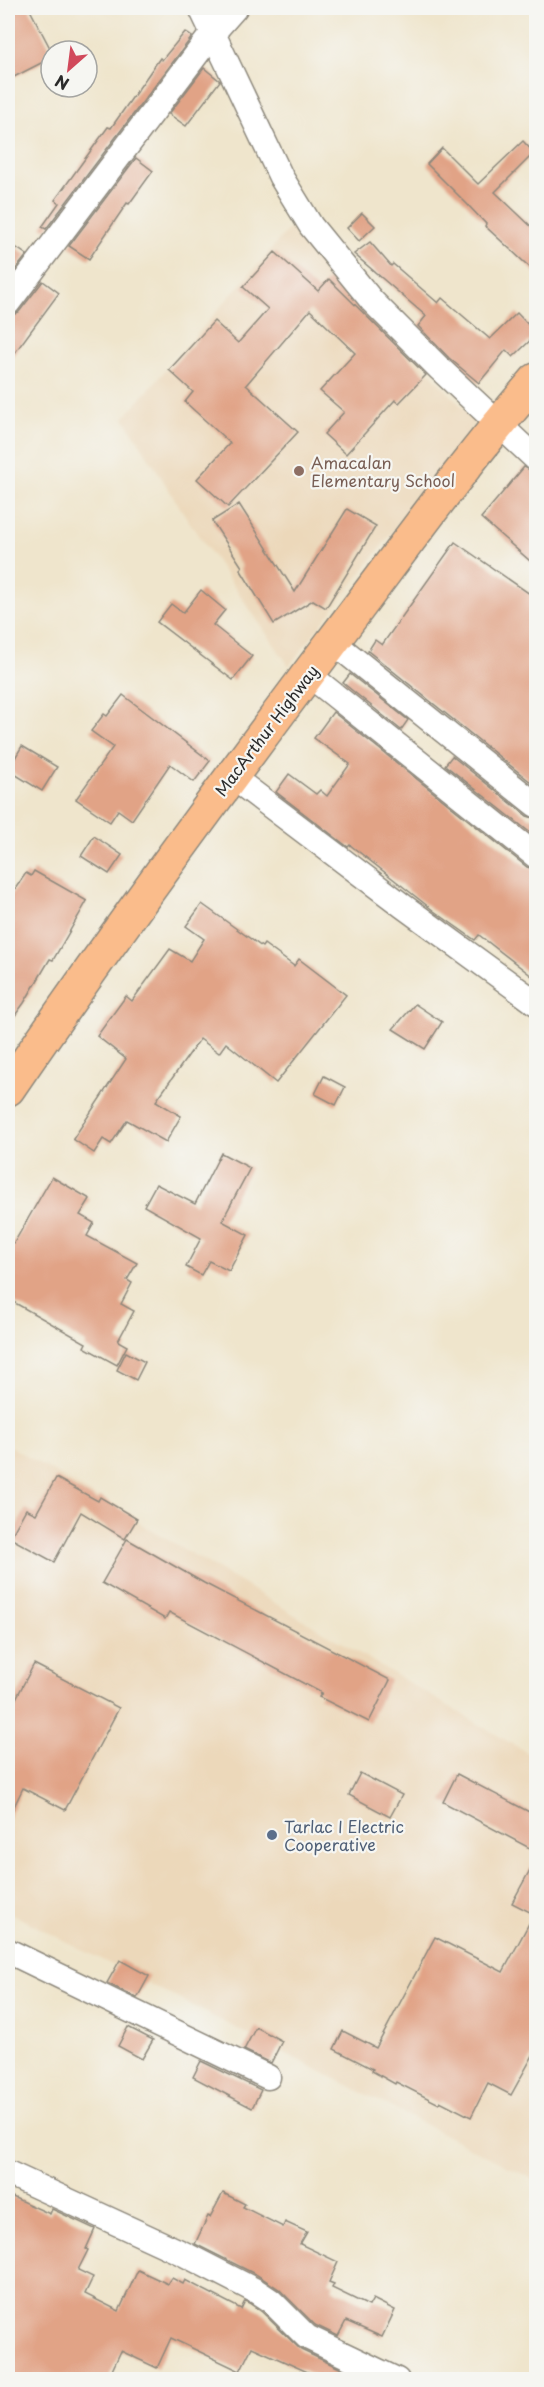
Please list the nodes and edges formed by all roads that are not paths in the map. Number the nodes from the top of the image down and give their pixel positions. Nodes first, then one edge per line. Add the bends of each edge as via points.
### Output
1 (201, 8) edge
2 (235, 8) edge
3 (212, 34) junction
4 (8, 303) edge
5 (537, 380) edge
6 (499, 423) junction
7 (537, 459) edge
8 (333, 642) junction
9 (308, 674) junction
10 (231, 776) junction
11 (537, 805) edge
12 (537, 856) edge
13 (537, 1003) edge
14 (8, 1089) edge
15 (8, 1951) edge
16 (268, 2077) dead end
17 (8, 2173) edge
18 (397, 2379) edge

1 - 3 street
2 - 3 street
3 - 4 street
3 - 6 street via 280,177 311,226 372,301
5 - 6 highway, MacArthur Highway
6 - 7 street
6 - 8 highway, MacArthur Highway
8 - 9 highway, MacArthur Highway
8 - 11 street
9 - 10 highway, MacArthur Highway
9 - 12 street
10 - 13 street
10 - 14 highway, MacArthur Highway
15 - 16 street
17 - 18 street via 256,2291 307,2337

